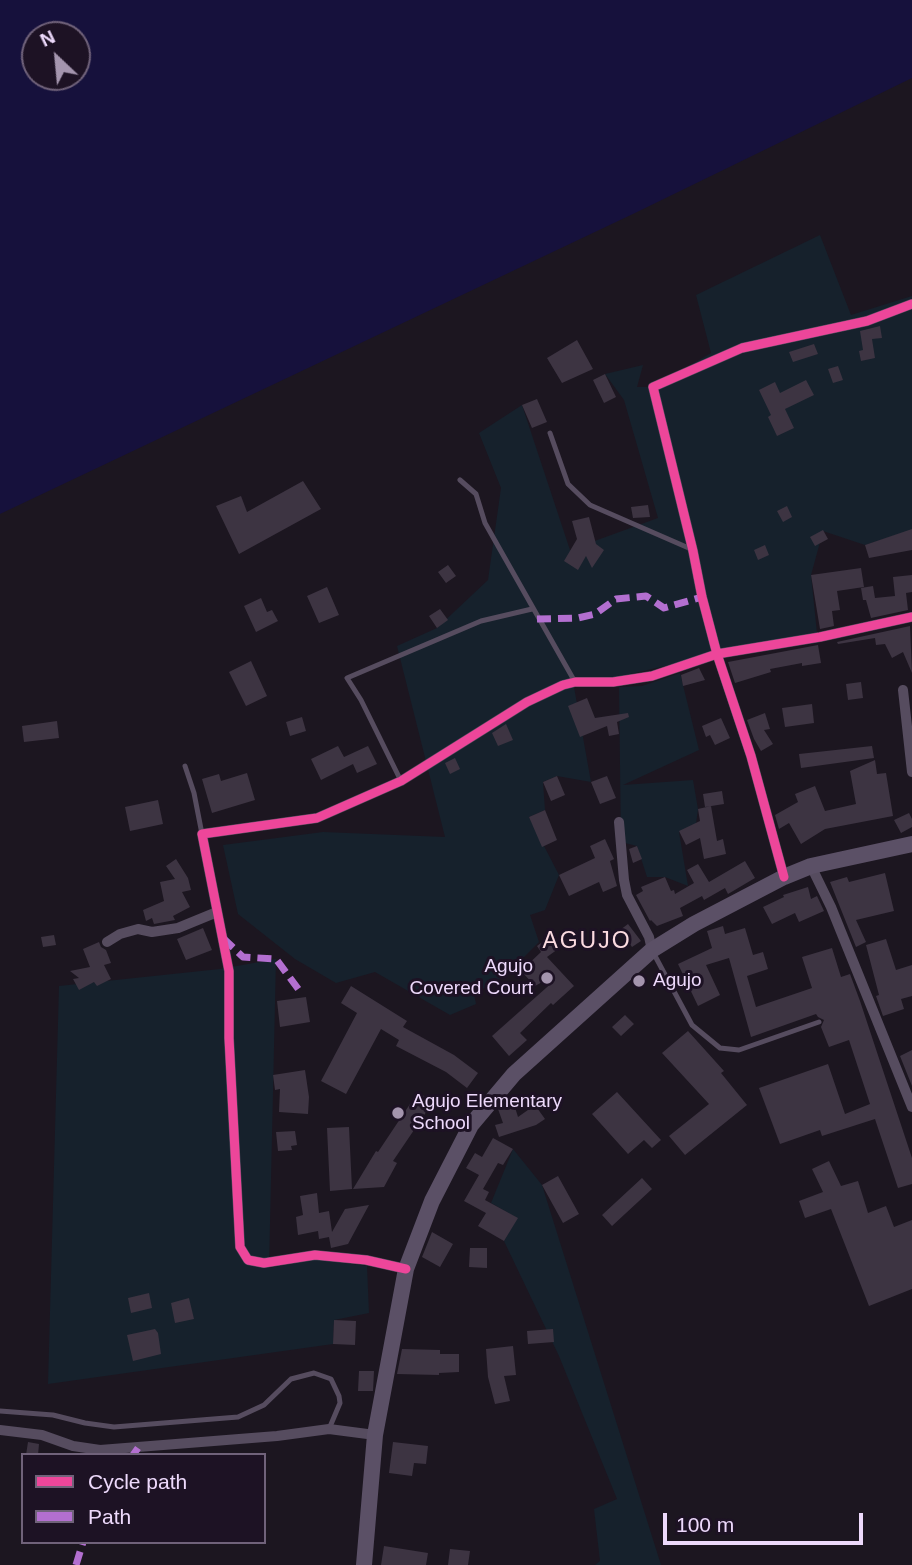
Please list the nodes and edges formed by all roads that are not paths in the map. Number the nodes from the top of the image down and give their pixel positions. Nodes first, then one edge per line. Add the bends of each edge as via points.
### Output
1 (912, 304) edge
2 (550, 433) dead end
3 (460, 480) dead end
4 (693, 551) junction
5 (532, 609) junction
6 (912, 617) edge
7 (718, 654) junction
8 (575, 682) junction
9 (902, 690) dead end
10 (184, 766) dead end
11 (912, 772) edge
12 (401, 781) junction
13 (619, 822) dead end
14 (202, 834) junction
15 (912, 844) edge
16 (811, 866) junction
17 (784, 877) junction
18 (217, 912) junction
19 (107, 942) dead end
20 (652, 950) junction
21 (819, 1021) dead end
22 (912, 1106) edge
23 (406, 1269) junction
24 (0, 1411) edge
25 (329, 1429) junction
26 (0, 1430) edge
27 (375, 1435) junction
28 (187, 1449) edge
29 (364, 1565) edge

1 - 4 street via 867,321 742,348 653,387
2 - 4 lane via 568,484 590,505
3 - 5 lane via 476,494 485,523
4 - 7 street
5 - 8 lane
5 - 12 lane via 481,621 347,678
6 - 7 street
7 - 8 street via 652,676
7 - 17 street
8 - 12 street via 527,702
9 - 11 street
10 - 14 lane
12 - 14 street via 317,818
13 - 20 street via 627,895
14 - 18 street
15 - 16 main road
16 - 17 main road
16 - 22 street
17 - 20 main road
18 - 19 street via 178,928 138,929
18 - 23 street via 229,971 240,1247 248,1261 315,1255
20 - 21 lane via 692,1025 720,1048 739,1050
20 - 23 main road via 514,1073 471,1125 432,1201
23 - 27 main road
24 - 25 lane via 114,1426 238,1416 264,1405 291,1379 314,1373 331,1379 339,1396
25 - 27 street
25 - 28 street
26 - 28 street via 100,1450
27 - 29 main road

